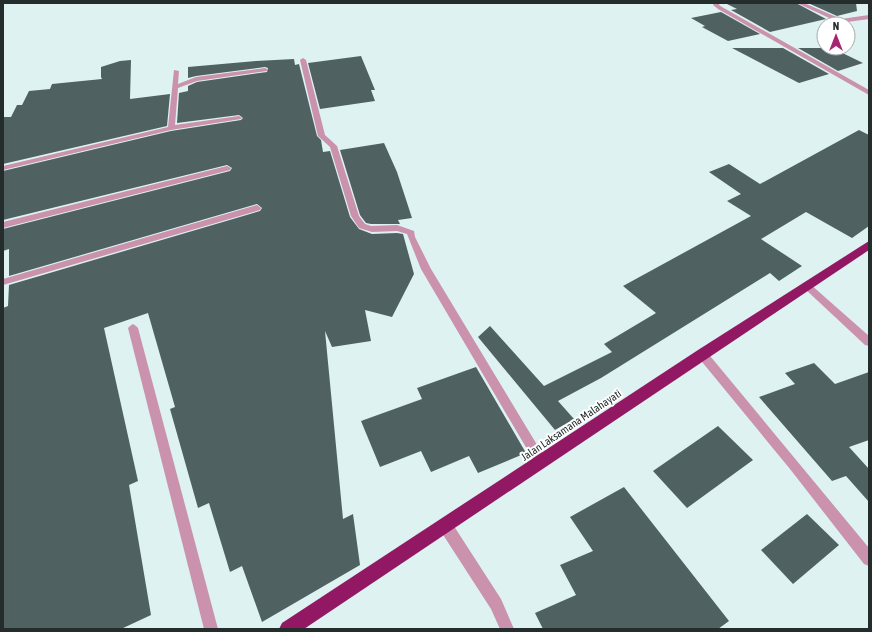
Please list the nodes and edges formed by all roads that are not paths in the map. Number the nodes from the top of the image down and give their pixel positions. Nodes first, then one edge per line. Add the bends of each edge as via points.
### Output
1 (717, 3) edge
2 (800, 3) edge
3 (869, 17) edge
4 (303, 60) dead end
5 (265, 70) dead end
6 (176, 71) dead end
7 (175, 87) junction
8 (869, 93) edge
9 (240, 118) dead end
10 (171, 128) junction
11 (3, 168) edge
12 (227, 168) dead end
13 (257, 208) dead end
14 (3, 225) edge
15 (869, 245) edge
16 (3, 282) edge
17 (807, 286) junction
18 (133, 328) dead end
19 (869, 342) edge
20 (702, 354) junction
21 (541, 462) junction
22 (445, 525) junction
23 (869, 559) edge
24 (211, 629) edge
25 (288, 629) edge
26 (507, 629) edge

1 - 8 street via 720,8
2 - 3 street via 840,21
4 - 21 street via 322,136 332,146 358,221 362,226 373,229 397,227 405,228 411,233 426,269
5 - 7 street via 196,79
6 - 7 street
7 - 10 street
9 - 10 street
10 - 11 street
12 - 14 street
13 - 16 street
15 - 17 highway, Jalan Laksamana Malahayati
17 - 19 street
17 - 20 highway, Jalan Laksamana Malahayati
18 - 24 lane
20 - 21 highway, Jalan Laksamana Malahayati
20 - 23 street
21 - 22 highway, Jalan Laksamana Malahayati
22 - 25 highway, Jalan Laksamana Malahayati
22 - 26 street via 496,604

